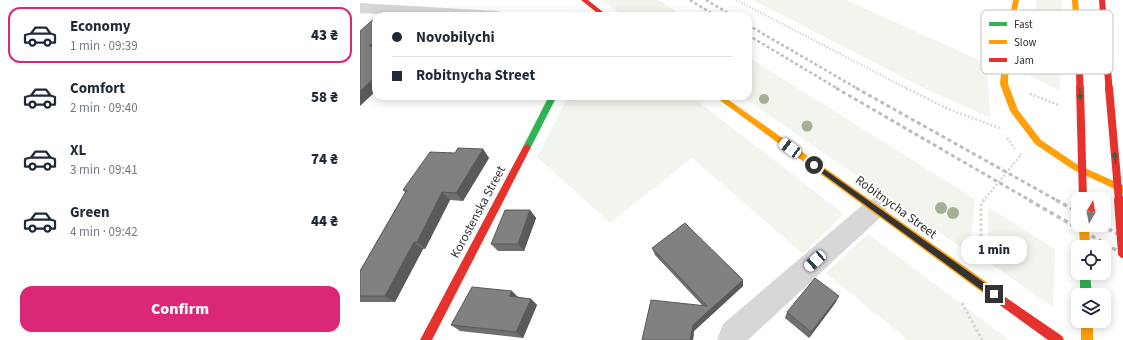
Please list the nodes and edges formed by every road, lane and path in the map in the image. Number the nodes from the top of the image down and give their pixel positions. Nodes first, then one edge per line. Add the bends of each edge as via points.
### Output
1 (584, 0) edge
2 (736, 0) edge
3 (1016, 0) edge
4 (1075, 0) edge
5 (1102, 0) edge
6 (1014, 10) edge
7 (1076, 10) edge
8 (1103, 10) edge
9 (364, 11) edge
10 (391, 12) edge
11 (596, 12) edge
12 (1005, 74) edge
13 (1080, 74) edge
14 (1107, 74) edge
15 (551, 100) edge
16 (724, 100) edge
17 (1002, 129) dead end
18 (1007, 173) dead end
19 (1123, 189) edge
20 (1083, 192) edge
21 (875, 208) junction
22 (1123, 253) edge
23 (981, 259) dead end
24 (960, 299) dead end
25 (1087, 328) edge
26 (426, 340) edge
27 (732, 340) edge
28 (982, 340) edge
29 (1058, 340) edge
30 (1087, 340) edge

1 - 11 main road
2 - 17 path via 948,109
3 - 6 main road
4 -> 7 main road, bridge
8 -> 5 main road, bridge
9 - 10 street
12 - 19 main road via 1004,84 1014,111 1038,142 1075,167
13 -> 20 main road, bridge
22 -> 14 main road, bridge
15 - 26 main road, Korostenska Street
16 - 21 main road, Robitnycha Street
18 - 23 path via 981,203
21 - 27 street via 733,334
21 - 29 main road, Robitnycha Street
24 - 28 path
25 - 30 main road

